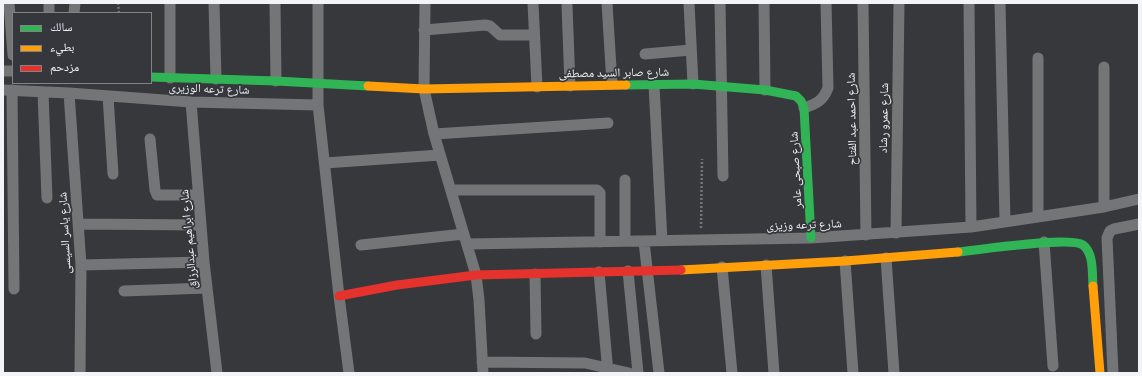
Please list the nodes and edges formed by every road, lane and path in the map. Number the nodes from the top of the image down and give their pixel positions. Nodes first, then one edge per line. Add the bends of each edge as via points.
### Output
1 (9, 3) edge
2 (170, 3) edge
3 (214, 3) edge
4 (275, 3) edge
5 (318, 3) edge
6 (425, 3) edge
7 (533, 3) edge
8 (607, 3) edge
9 (689, 3) edge
10 (720, 3) edge
11 (764, 3) edge
12 (826, 3) edge
13 (863, 3) edge
14 (899, 3) edge
15 (969, 3) edge
16 (1000, 3) edge
17 (567, 5) dead end
18 (424, 30) junction
19 (534, 35) junction
20 (12, 42) edge
21 (691, 50) junction
22 (645, 54) dead end
23 (1038, 58) dead end
24 (1104, 67) dead end
25 (152, 77) edge
26 (170, 78) junction
27 (216, 79) junction
28 (276, 80) junction
29 (318, 83) junction
30 (612, 84) junction
31 (693, 84) junction
32 (654, 85) junction
33 (570, 86) junction
34 (721, 86) junction
35 (537, 88) junction
36 (424, 89) junction
37 (8, 90) edge
38 (765, 90) junction
39 (43, 92) junction
40 (69, 93) junction
41 (108, 96) junction
42 (191, 102) junction
43 (803, 104) junction
44 (318, 105) junction
45 (608, 123) dead end
46 (434, 134) junction
47 (150, 139) dead end
48 (440, 155) junction
49 (702, 159) dead end
50 (324, 163) junction
51 (113, 174) dead end
52 (723, 176) dead end
53 (625, 180) dead end
54 (451, 190) junction
55 (198, 195) junction
56 (47, 198) dead end
57 (1139, 199) edge
58 (1104, 207) junction
59 (1038, 216) junction
60 (1005, 222) junction
61 (79, 224) junction
62 (1139, 224) edge
63 (201, 225) junction
64 (971, 227) junction
65 (896, 233) junction
66 (866, 235) junction
67 (811, 238) junction
68 (466, 239) junction
69 (662, 241) junction
70 (701, 241) junction
71 (600, 242) junction
72 (625, 242) junction
73 (644, 242) junction
74 (1044, 242) junction
75 (361, 245) dead end
76 (886, 258) junction
77 (845, 261) junction
78 (204, 262) junction
79 (81, 265) junction
80 (766, 265) junction
81 (722, 267) junction
82 (646, 270) junction
83 (628, 271) junction
84 (599, 272) junction
85 (535, 274) junction
86 (476, 276) junction
87 (207, 288) junction
88 (14, 289) dead end
89 (124, 291) dead end
90 (339, 296) junction
91 (536, 334) dead end
92 (482, 362) junction
93 (1054, 366) dead end
94 (608, 370) edge
95 (80, 373) edge
96 (217, 373) edge
97 (349, 373) edge
98 (483, 373) edge
99 (630, 373) edge
100 (638, 373) edge
101 (659, 373) edge
102 (732, 373) edge
103 (774, 373) edge
104 (853, 373) edge
105 (894, 373) edge
106 (1100, 373) edge
107 (1113, 373) edge

1 - 20 street
2 - 26 street
3 - 27 street
4 - 28 street
5 - 29 street
6 - 18 street
7 - 19 street
8 - 30 street
9 - 21 street
10 - 34 street
11 - 38 street
12 - 43 street via 828,88 824,97 817,103
13 - 66 street, شارع احمد عبد الفتاح
14 - 65 street, شارع عمرو رشاد
15 - 64 street
16 - 60 street
17 - 33 street
18 - 19 street via 485,25 500,35
18 - 36 street
19 - 35 street
21 - 22 street
21 - 31 street
23 - 59 street
24 - 58 street
25 - 26 street, شارع ترعه الوزيرى
26 - 27 street, شارع ترعه الوزيرى
27 - 28 street, شارع ترعه الوزيرى
28 - 29 street, شارع ترعه الوزيرى
29 - 36 street, شارع ترعه الوزيرى
29 - 44 street
30 - 32 street, شارع صابر السيد مصطفى
30 - 33 street, شارع صابر السيد مصطفى
31 - 32 street, شارع صابر السيد مصطفى
31 - 34 street, شارع صابر السيد مصطفى
32 - 69 street
33 - 35 street, شارع صابر السيد مصطفى
34 - 38 street, شارع صابر السيد مصطفى
34 - 52 street
35 - 36 street, شارع صابر السيد مصطفى
36 - 46 street
37 - 39 street, شارع ترعه الوزيرى
37 - 88 street
38 - 43 street, شارع صابر السيد مصطفى via 796,96
39 - 40 street, شارع ترعه الوزيرى
39 - 56 street
40 - 41 street, شارع ترعه الوزيرى
40 - 61 street, شارع ياسر السيسى
41 - 42 street, شارع ترعه الوزيرى
41 - 51 street
42 - 44 street, شارع ترعه الوزيرى
42 - 55 street, شارع ابراهيم عبدالرزاق
43 - 67 street, شارع صبحى عامر
44 - 50 street
45 - 46 street
46 - 48 street
47 - 55 street via 157,195
48 - 50 street
48 - 54 street
49 - 70 path
50 - 90 street
53 - 72 street
54 - 68 street
54 - 71 street via 597,190
55 - 63 street, شارع ابراهيم عبدالرزاق
57 - 58 street, شارع ترعه وزيزى
58 - 59 street, شارع ترعه وزيزى
59 - 60 street, شارع ترعه وزيزى
60 - 64 street, شارع ترعه وزيزى
61 - 63 street
61 - 79 street, شارع ياسر السيسى
62 - 107 street via 1114,229 1107,238
63 - 78 street, شارع ابراهيم عبدالرزاق
64 - 65 street, شارع ترعه وزيزى
65 - 66 street, شارع ترعه وزيزى
66 - 67 street, شارع ترعه وزيزى
67 - 70 street, شارع ترعه وزيزى
68 - 71 street, شارع ترعه وزيزى
68 - 75 street, شارع ترعه وزيزى
68 - 86 street
69 - 70 street, شارع ترعه وزيزى
69 - 73 street, شارع ترعه وزيزى
71 - 72 street, شارع ترعه وزيزى
72 - 73 street, شارع ترعه وزيزى
73 - 82 street
74 - 76 street
74 - 93 street
74 - 106 street via 1073,242 1083,245 1090,255
76 - 77 street
76 - 105 street
77 - 80 street
77 - 104 street
78 - 79 street
78 - 87 street, شارع ابراهيم عبدالرزاق
79 - 95 street, شارع ياسر السيسى
80 - 81 street
80 - 103 street
81 - 82 street
81 - 102 street
82 - 83 street
82 - 101 street
83 - 84 street
83 - 100 street
84 - 85 street
84 - 94 street
85 - 86 street
85 - 91 street
86 - 90 street via 397,285
86 - 92 street
87 - 89 street
87 - 96 street, شارع ابراهيم عبدالرزاق
90 - 97 street
92 - 94 street via 585,363
92 - 98 street
94 - 99 street

